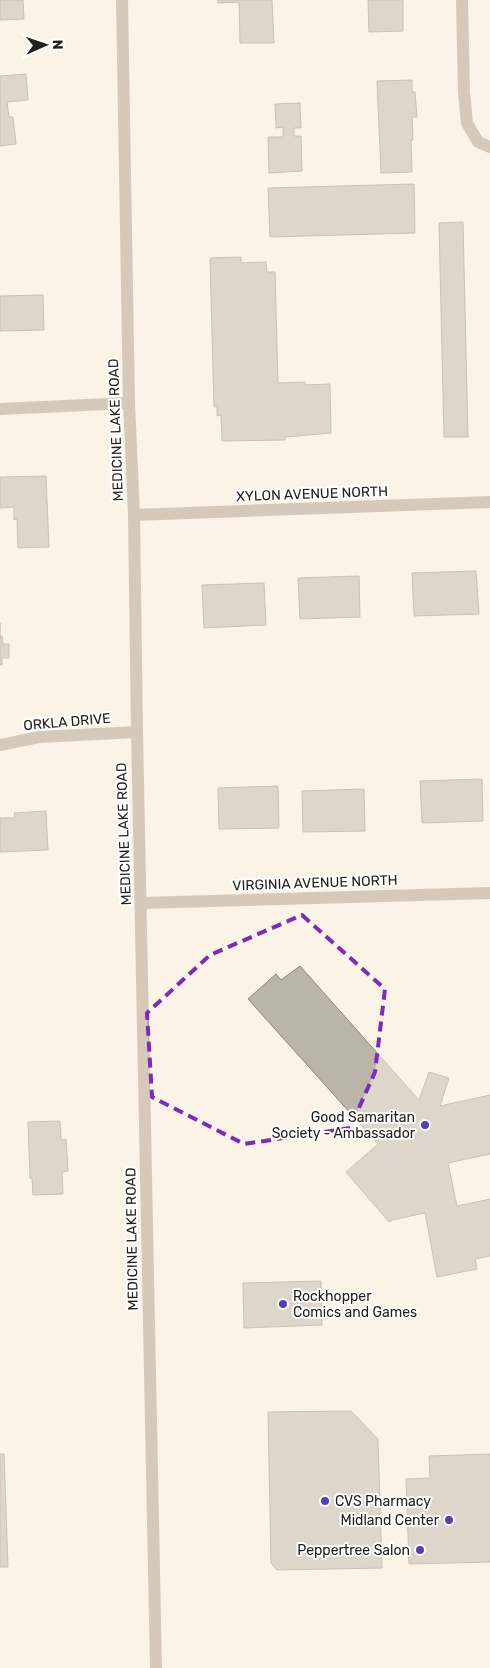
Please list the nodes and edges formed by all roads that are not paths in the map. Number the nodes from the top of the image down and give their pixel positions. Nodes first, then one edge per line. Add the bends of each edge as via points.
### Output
1 (122, 0) edge
2 (462, 0) edge
3 (484, 144) edge
4 (130, 403) junction
5 (0, 409) edge
6 (490, 502) edge
7 (134, 515) junction
8 (137, 732) junction
9 (0, 745) edge
10 (490, 893) edge
11 (141, 903) junction
12 (156, 1668) edge

1 - 4 street, MEDICINE LAKE ROAD
2 - 3 street via 467,122
4 - 5 street
4 - 7 street, MEDICINE LAKE ROAD
6 - 7 street, XYLON AVENUE NORTH
7 - 8 street, MEDICINE LAKE ROAD
8 - 9 street, ORKLA DRIVE via 39,737
8 - 11 street, MEDICINE LAKE ROAD
10 - 11 street, VIRGINIA AVENUE NORTH
11 - 12 street, MEDICINE LAKE ROAD

